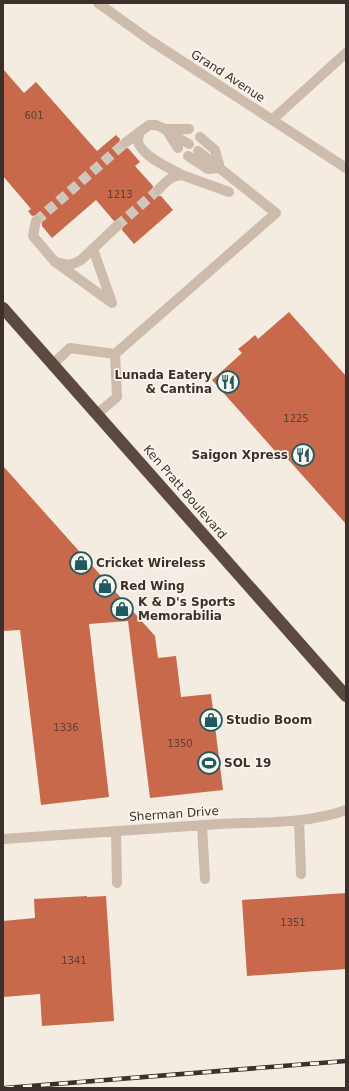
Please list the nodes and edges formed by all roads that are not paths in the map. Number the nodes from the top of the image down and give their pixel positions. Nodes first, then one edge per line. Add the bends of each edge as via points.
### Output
1 (98, 3) edge
2 (346, 53) edge
3 (272, 120) junction
4 (165, 129) junction
5 (189, 130) dead end
6 (139, 132) junction
7 (200, 137) dead end
8 (125, 143) tunnel mouth
9 (189, 144) dead end
10 (178, 148) dead end
11 (198, 150) dead end
12 (188, 156) dead end
13 (220, 168) junction
14 (346, 168) edge
15 (182, 175) junction
16 (158, 190) tunnel mouth
17 (229, 192) dead end
18 (36, 221) dead end
19 (117, 226) tunnel mouth
20 (92, 250) junction
21 (55, 262) junction
22 (3, 308) edge
23 (115, 354) junction
24 (53, 364) junction
25 (97, 414) junction
26 (346, 696) edge
27 (346, 810) edge
28 (299, 820) junction
29 (202, 825) junction
30 (116, 832) junction
31 (3, 839) edge
32 (302, 874) dead end
33 (205, 879) dead end
34 (117, 884) dead end

1 - 3 street, Grand Avenue
2 - 3 street
3 - 14 street, Grand Avenue
4 - 5 street
4 - 6 street via 148,125
4 - 9 street
4 - 10 street
6 - 8 street
6 - 15 street via 138,141 143,151
7 - 13 street via 215,150
11 - 13 street
12 - 13 street via 208,169
13 - 23 street via 276,213
15 - 16 street via 169,179
15 - 17 street
18 - 21 street via 33,236
19 - 20 street
20 - 21 street via 75,263
20 - 21 street via 112,303
22 - 24 highway, Ken Pratt Boulevard
23 - 24 street via 70,348
23 - 25 street via 117,397
24 - 25 highway, Ken Pratt Boulevard
25 - 26 highway, Ken Pratt Boulevard
27 - 28 street, Sherman Drive via 323,817
28 - 29 street, Sherman Drive
28 - 32 street
29 - 30 street, Sherman Drive
29 - 33 street
30 - 31 street, Sherman Drive
30 - 34 street

